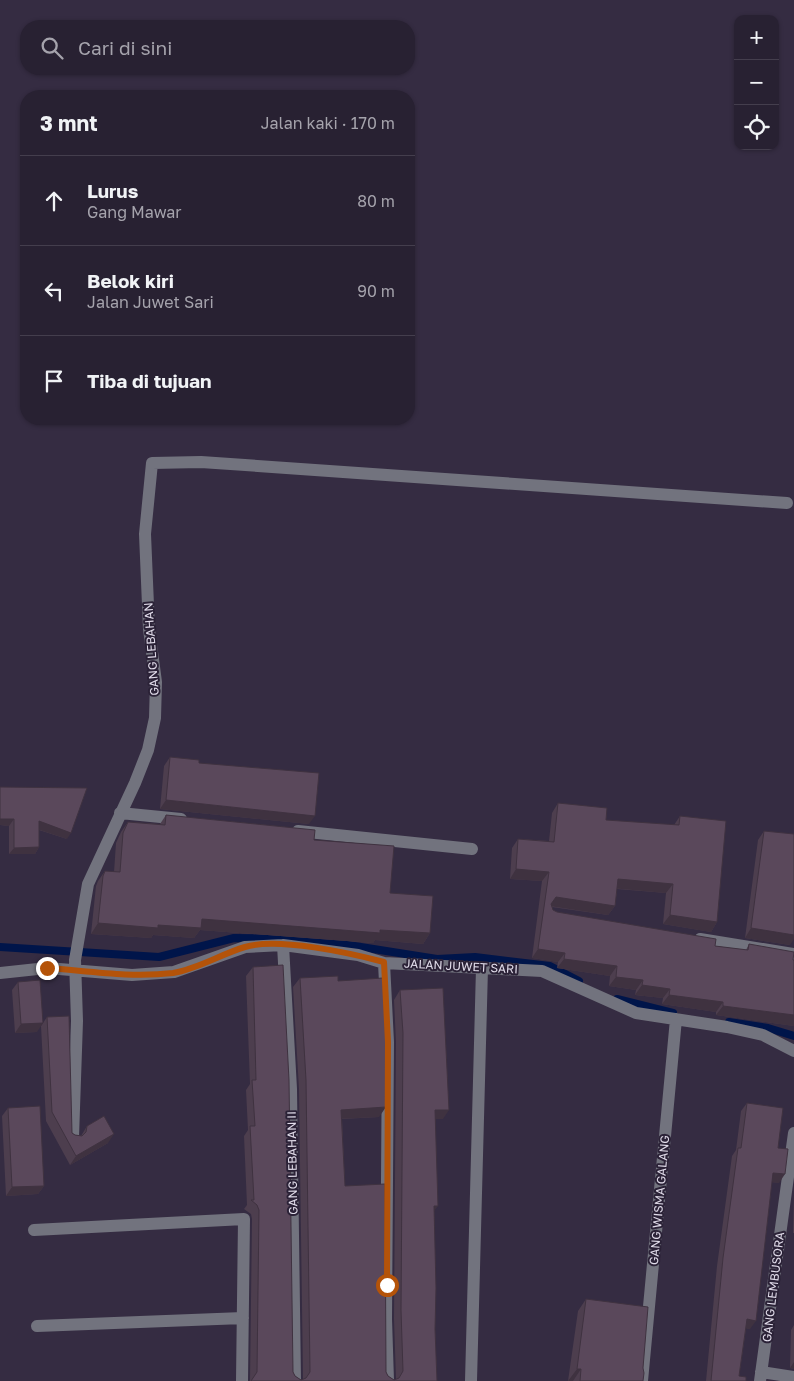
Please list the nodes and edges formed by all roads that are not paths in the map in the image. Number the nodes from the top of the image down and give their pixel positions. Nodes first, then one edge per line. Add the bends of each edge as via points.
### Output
1 (786, 502) dead end
2 (120, 813) junction
3 (195, 820) edge
4 (289, 830) edge
5 (472, 849) dead end
6 (687, 937) edge
7 (284, 945) junction
8 (794, 954) edge
9 (384, 962) junction
10 (75, 965) junction
11 (482, 968) junction
12 (0, 973) edge
13 (676, 1019) junction
14 (794, 1051) edge
15 (794, 1133) edge
16 (73, 1137) edge
17 (34, 1230) dead end
18 (243, 1318) junction
19 (37, 1326) dead end
20 (761, 1376) edge
21 (794, 1377) edge
22 (242, 1381) edge
23 (295, 1381) edge
24 (388, 1381) edge
25 (471, 1381) edge
26 (642, 1381) edge

1 - 2 street, GANG LEBAHAN via 201,462 152,463 145,534 149,630 156,682 155,718 148,750
2 - 3 street
2 - 10 street, GANG LEBAHAN via 88,884
4 - 5 street
6 - 8 street
7 - 9 street, JALAN JUWET SARI via 358,955
7 - 10 street, JALAN JUWET SARI via 245,947 174,972 132,975
7 - 23 street, GANG LEBAHAN II via 291,1089
9 - 11 street, JALAN JUWET SARI
9 - 24 street via 388,1042
10 - 12 street, JALAN JUWET SARI
10 - 16 street, GANG LEBAHAN
11 - 13 street, JALAN JUWET SARI via 542,971 636,1013
11 - 25 street
13 - 14 street, JALAN JUWET SARI via 763,1036
13 - 26 street, GANG WISMA GALANG
15 - 20 street, GANG LEMBUSORA
17 - 18 street via 244,1218
18 - 19 street
18 - 22 street
20 - 21 street

